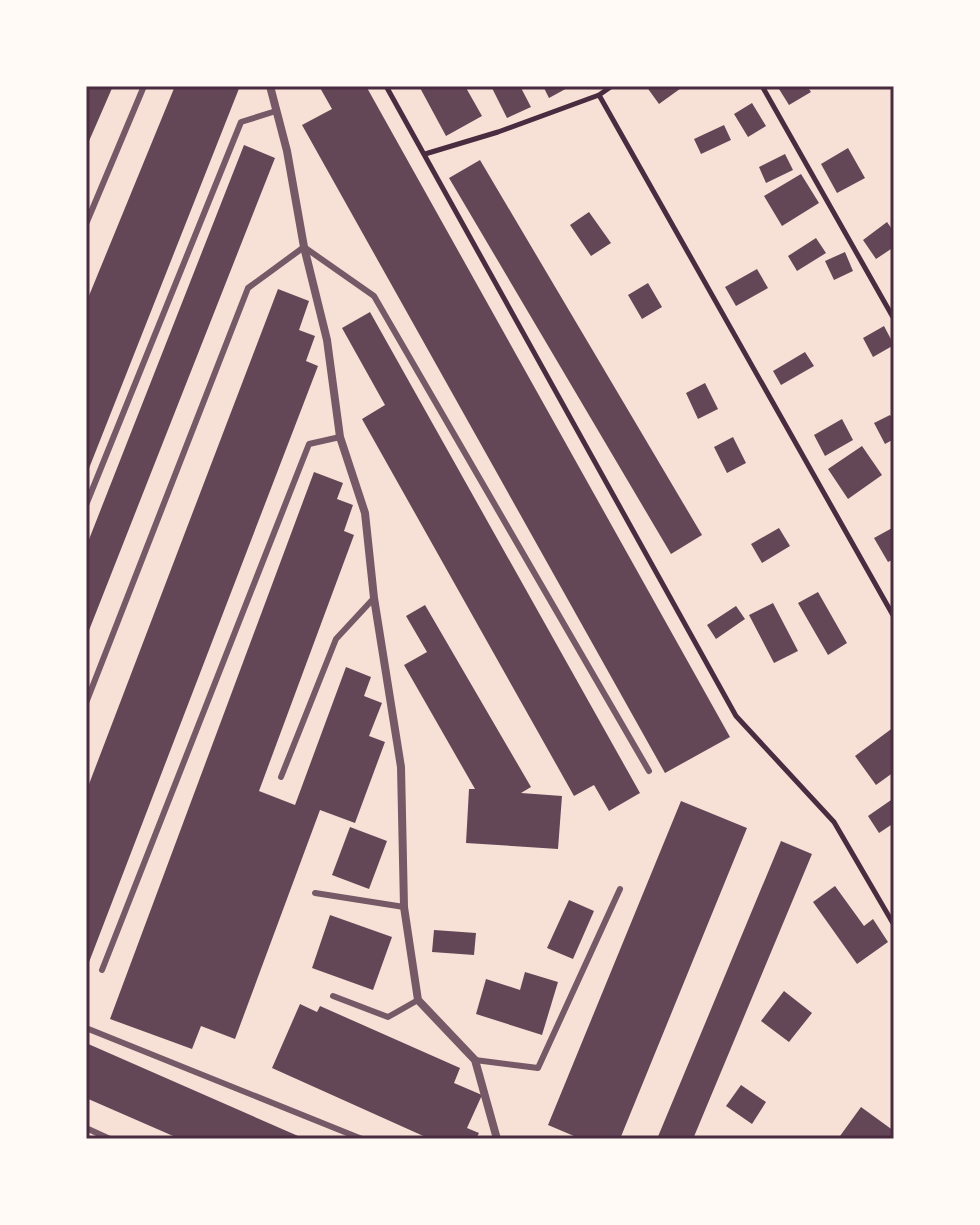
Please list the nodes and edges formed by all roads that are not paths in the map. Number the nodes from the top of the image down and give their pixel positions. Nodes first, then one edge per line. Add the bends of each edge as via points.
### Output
1 (144, 86) edge
2 (270, 86) edge
3 (276, 111) junction
4 (86, 224) edge
5 (304, 247) junction
6 (340, 437) junction
7 (86, 505) edge
8 (374, 598) junction
9 (86, 703) edge
10 (649, 771) dead end
11 (281, 777) dead end
12 (620, 889) dead end
13 (315, 893) dead end
14 (404, 907) junction
15 (102, 970) dead end
16 (333, 996) dead end
17 (418, 1000) junction
18 (86, 1028) edge
19 (475, 1060) junction
20 (86, 1128) edge
21 (110, 1139) edge
22 (362, 1139) edge
23 (497, 1139) edge

1 - 4 lane
2 - 3 street
3 - 5 street
3 - 7 lane via 241,122
5 - 6 street via 327,340
5 - 9 lane via 248,288
5 - 10 lane via 374,296
6 - 8 street via 365,513
6 - 15 lane via 309,444
8 - 11 lane via 336,639
8 - 14 street via 401,767
12 - 19 lane via 538,1068
13 - 14 lane
14 - 17 street
16 - 17 lane via 388,1017
17 - 19 street
18 - 22 lane
19 - 23 street
20 - 21 lane

